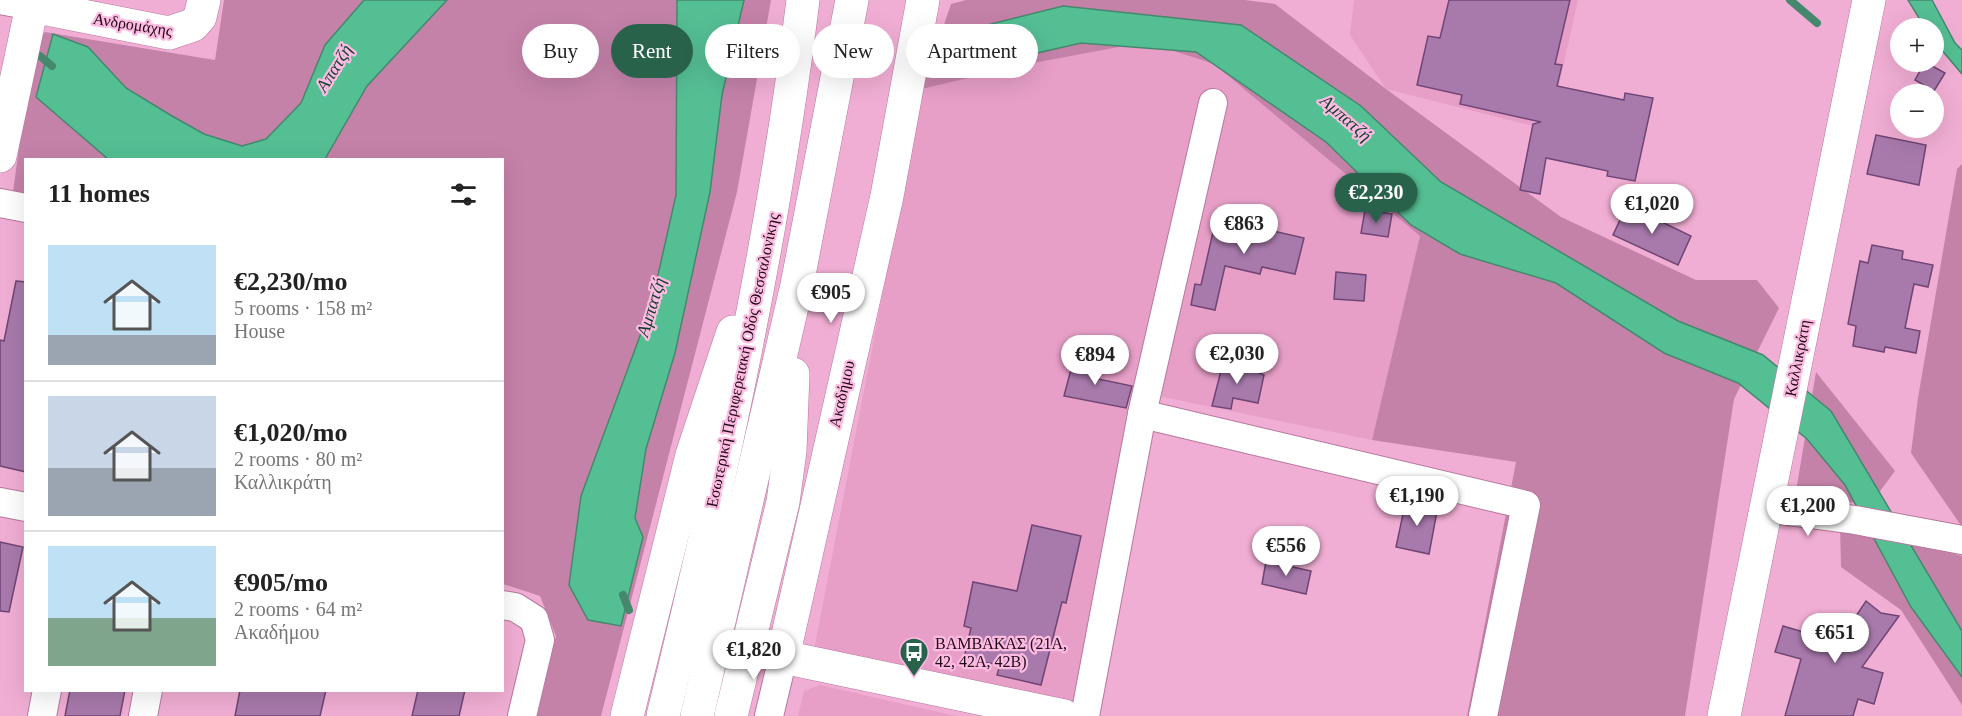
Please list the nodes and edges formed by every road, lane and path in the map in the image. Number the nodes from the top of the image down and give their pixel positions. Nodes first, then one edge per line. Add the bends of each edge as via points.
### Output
1 (803, 0) edge
2 (852, 0) edge
3 (923, 0) edge
4 (1869, 0) edge
5 (16, 3) edge
6 (199, 13) edge
7 (8, 80) edge
8 (1213, 103) dead end
9 (0, 156) edge
10 (0, 203) edge
11 (24, 208) edge
12 (771, 226) junction
13 (796, 285) junction
14 (1142, 414) junction
15 (0, 502) edge
16 (24, 507) edge
17 (1766, 508) junction
18 (1962, 540) edge
19 (504, 605) edge
20 (783, 657) junction
21 (47, 692) edge
22 (148, 692) edge
23 (42, 716) edge
24 (143, 716) edge
25 (522, 716) edge
26 (627, 716) edge
27 (663, 716) edge
28 (697, 716) edge
29 (731, 716) edge
30 (769, 716) edge
31 (1064, 716) edge
32 (1085, 716) edge
33 (1484, 716) edge
34 (1724, 716) edge

1 - 12 main road, Εσωτερική Περιφερειακή Οδός Θεσσαλονίκης
2 - 13 main road
3 - 20 main road, Ακαδήμου via 887,196
4 - 17 main road, Καλλικράτη
5 - 6 main road, Ανδρομάχης via 169,33
5 - 7 main road
7 - 9 main road
8 - 14 street
10 - 11 street
12 - 26 main road via 692,455
12 - 27 main road, Εσωτερική Περιφερειακή Οδός Θεσσαλονίκης via 743,373
13 - 28 main road
13 - 29 main road via 790,451 783,502
14 - 32 street
14 - 33 street via 1526,505
15 - 16 street
17 - 18 street via 1866,521
17 - 34 main road, Καλλικράτη
19 - 25 street via 515,607 534,619 540,640
20 - 30 street, Ακαδήμου
20 - 31 main road
21 - 23 street
22 - 24 street

